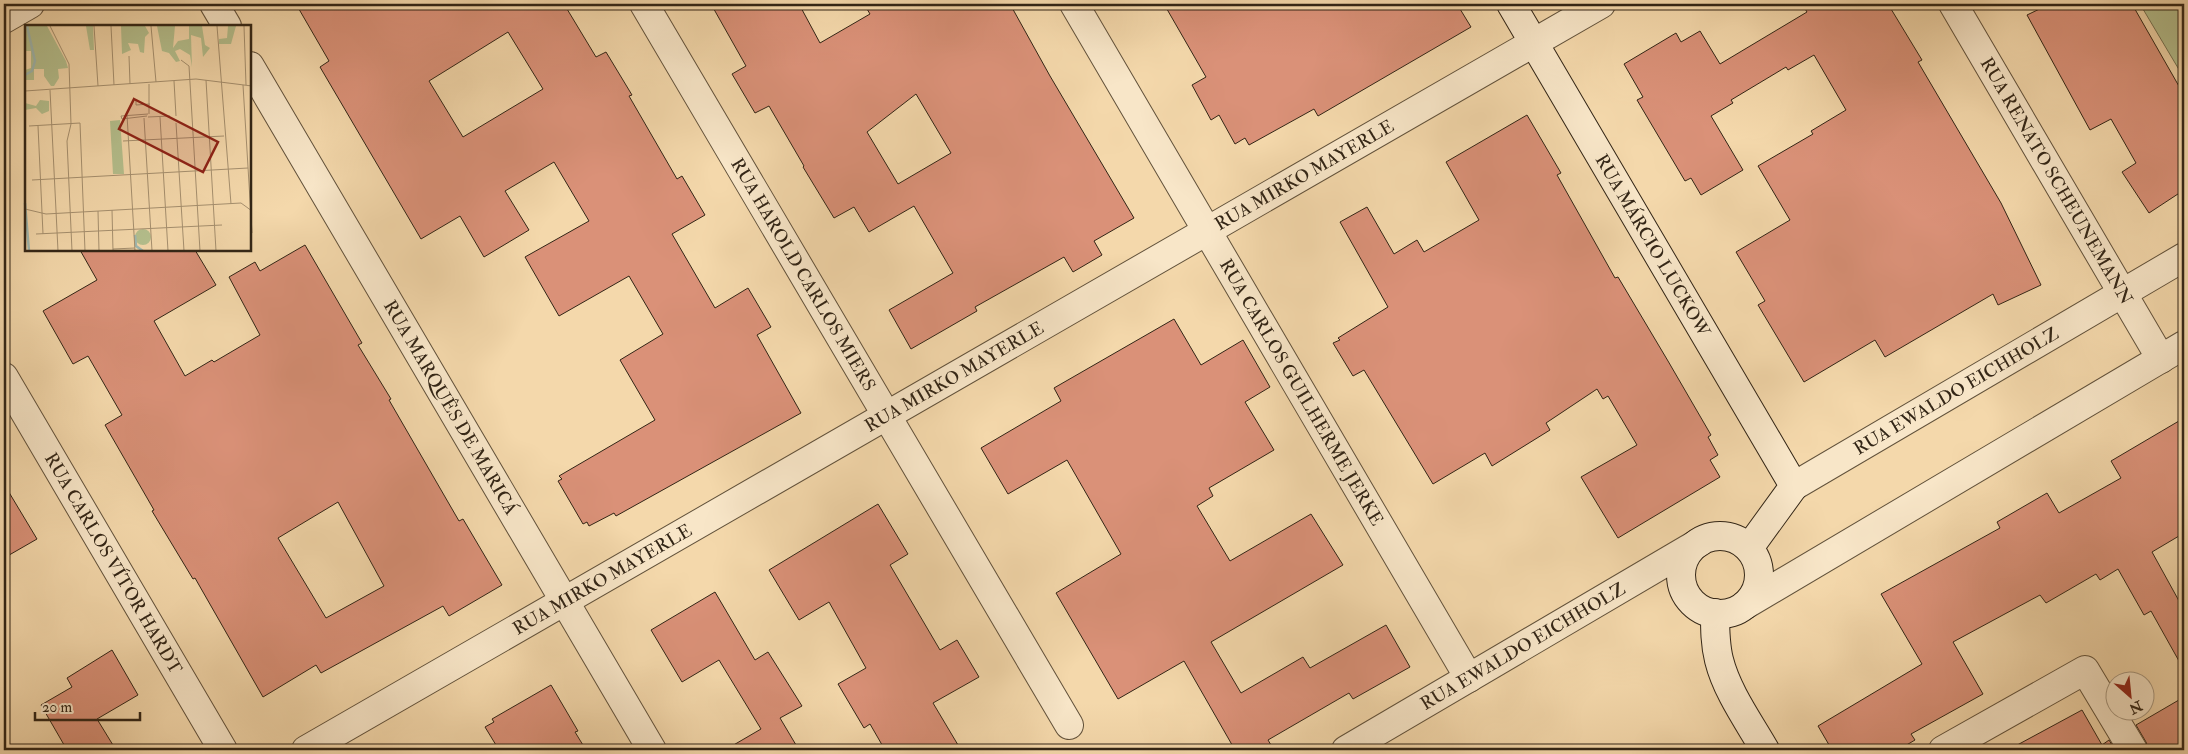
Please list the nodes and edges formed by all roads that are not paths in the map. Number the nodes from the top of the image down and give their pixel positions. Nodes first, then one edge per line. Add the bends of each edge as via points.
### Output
1 (30, 4) edge
2 (214, 4) edge
3 (644, 4) edge
4 (1074, 4) edge
5 (1511, 4) edge
6 (1601, 4) edge
7 (1953, 4) edge
8 (4, 19) edge
9 (226, 25) edge
10 (1534, 43) junction
11 (251, 68) edge
12 (1207, 231) junction
13 (2184, 257) edge
14 (2123, 293) junction
15 (2184, 345) edge
16 (2161, 358) junction
17 (4, 377) edge
18 (887, 416) junction
19 (1794, 486) junction
20 (1700, 542) junction
21 (1749, 548) junction
22 (565, 601) junction
23 (1745, 605) junction
24 (1715, 613) junction
25 (1469, 678) junction
26 (1069, 725) dead end
27 (223, 750) edge
28 (306, 750) edge
29 (652, 750) edge
30 (1346, 750) edge
31 (1765, 750) edge
32 (1944, 750) edge
33 (2133, 750) edge

1 - 8 street
2 - 9 street
3 - 18 street, RUA HAROLD CARLOS MIERS
4 - 12 street, RUA CARLOS GUILHERME JERKE
5 - 10 street, RUA MÁRCIO LUCKOW
6 - 10 street, RUA MIRKO MAYERLE
7 - 14 street, RUA RENATO SCHEUNEMANN
10 - 12 street, RUA MIRKO MAYERLE
10 - 19 street, RUA MÁRCIO LUCKOW
11 - 22 street, RUA MARQUÊS DE MARICÁ
12 - 18 street, RUA MIRKO MAYERLE
12 - 25 street, RUA CARLOS GUILHERME JERKE
13 - 14 street, RUA EWALDO EICHHOLZ
14 - 16 street, RUA RENATO SCHEUNEMANN
14 - 19 street, RUA EWALDO EICHHOLZ
15 - 16 street
16 - 23 street
17 - 27 street, RUA CARLOS VÍTOR HARDT
18 - 22 street, RUA MIRKO MAYERLE
18 - 26 street, RUA HAROLD CARLOS MIERS
19 - 21 street, RUA EWALDO EICHHOLZ
20 - 21 street via 1726,536
20 - 24 street via 1684,559 1682,583 1694,603
20 - 25 street, RUA EWALDO EICHHOLZ
21 - 23 street via 1759,571 1758,584
22 - 28 street, RUA MIRKO MAYERLE
22 - 29 street, RUA MARQUÊS DE MARICÁ
23 - 24 street via 1736,610
24 - 31 street via 1719,661
25 - 30 street, RUA EWALDO EICHHOLZ
32 - 33 street via 2085,670

